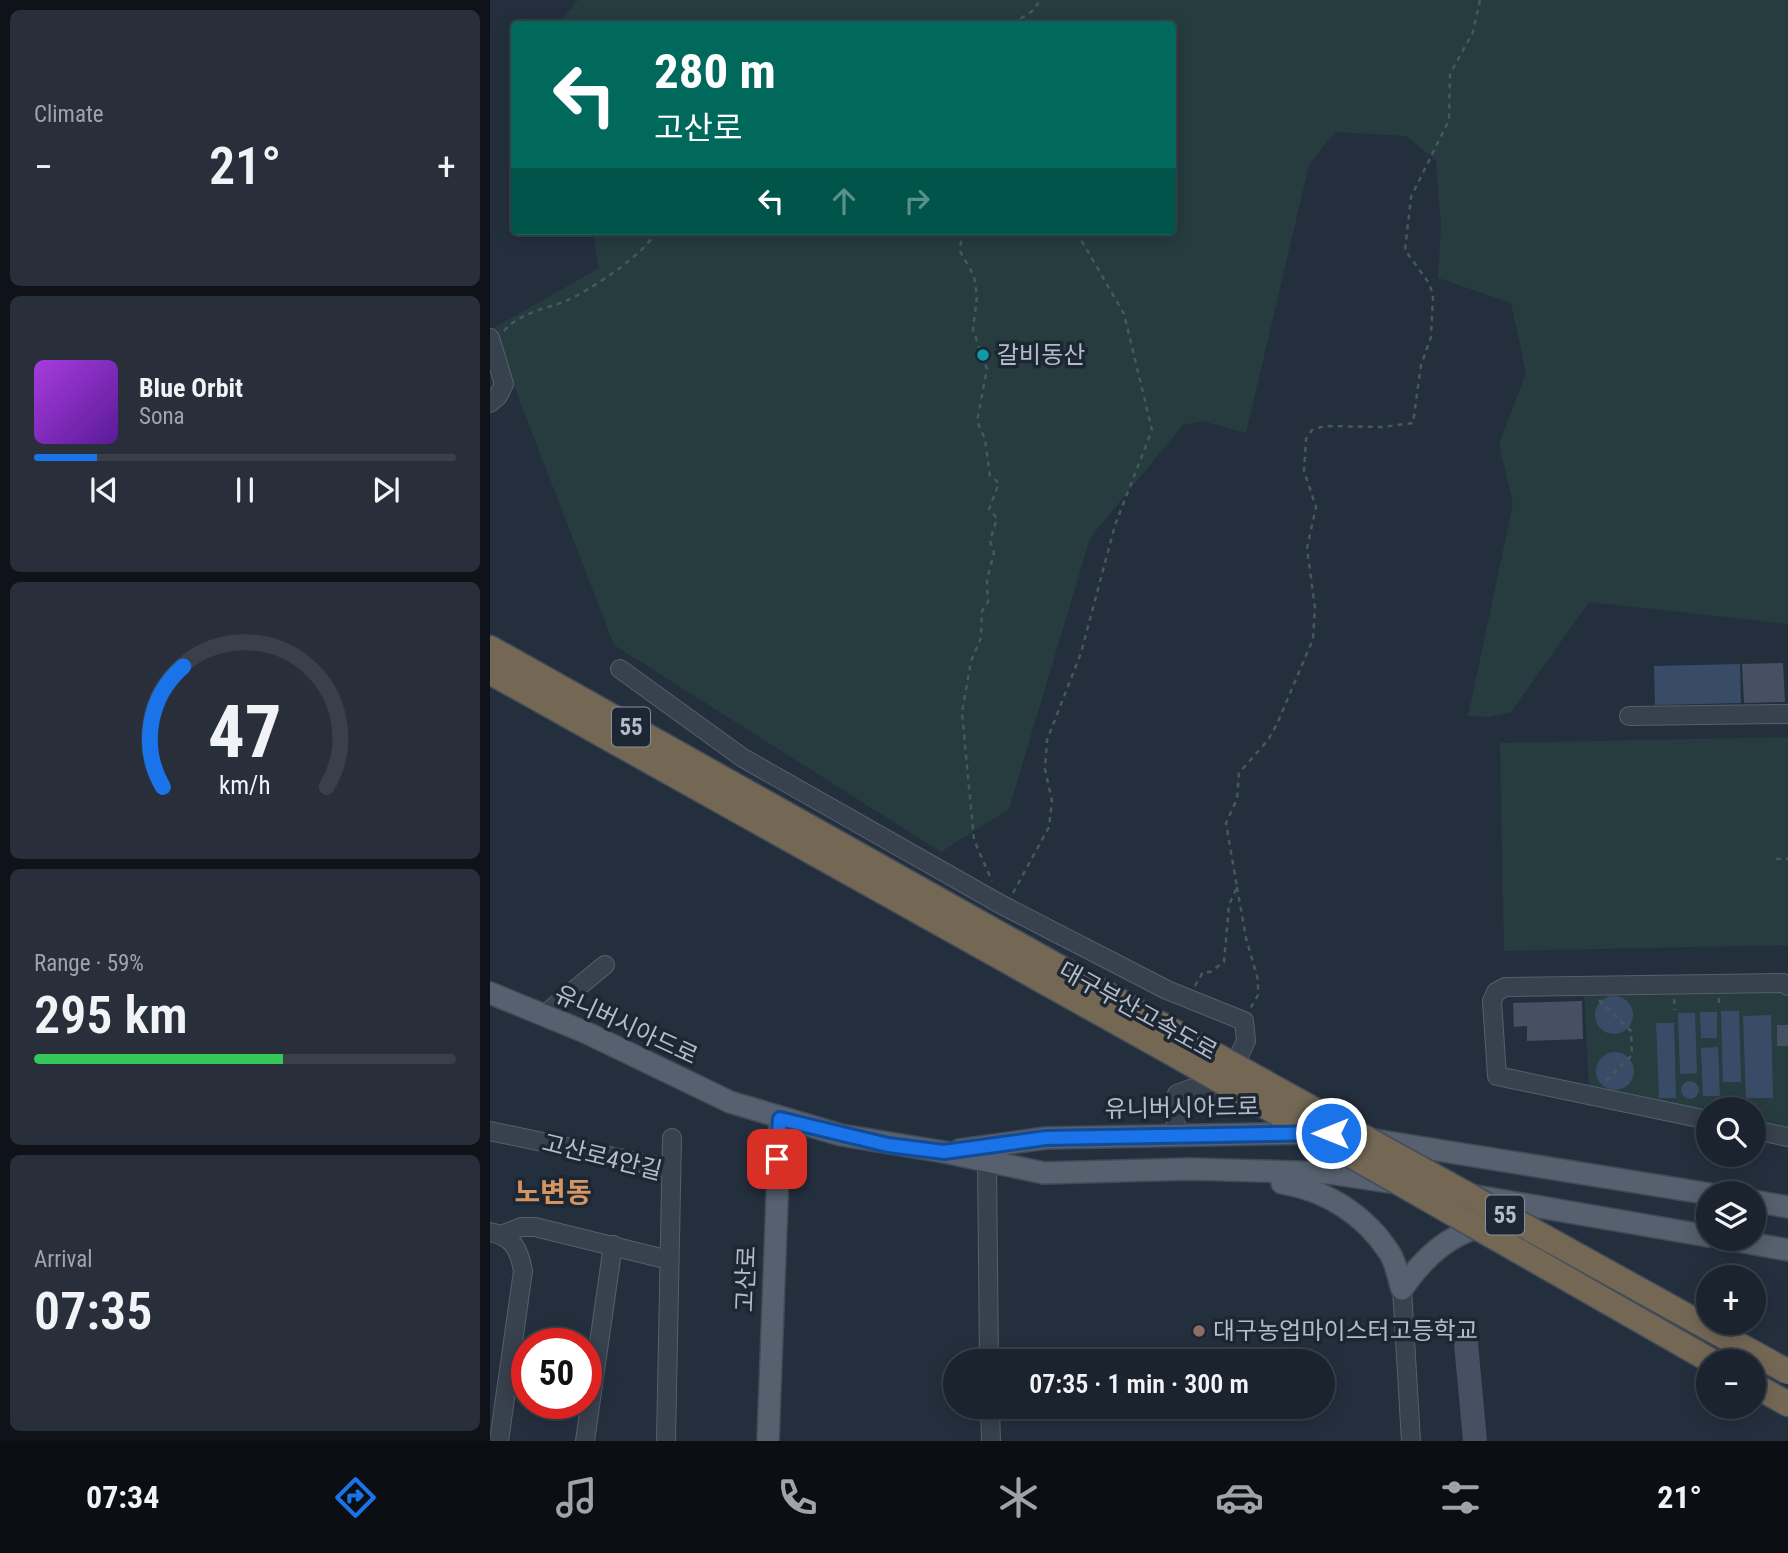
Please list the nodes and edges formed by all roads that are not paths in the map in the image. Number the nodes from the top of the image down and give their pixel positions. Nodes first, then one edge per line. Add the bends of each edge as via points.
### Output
1 (491, 341) edge
2 (490, 403) edge
3 (490, 648) edge
4 (620, 669) dead end
5 (490, 672) edge
6 (1788, 713) edge
7 (1629, 716) dead end
8 (766, 815) junction
9 (845, 860) junction
10 (605, 965) dead end
11 (1788, 986) edge
12 (490, 993) edge
13 (544, 1015) junction
14 (1696, 1117) edge
15 (780, 1119) junction
16 (490, 1131) edge
17 (1766, 1132) edge
18 (1175, 1133) junction
19 (1788, 1137) edge
20 (672, 1138) dead end
21 (944, 1152) junction
22 (987, 1161) junction
23 (671, 1169) junction
24 (1190, 1169) junction
25 (1696, 1192) edge
26 (1766, 1203) edge
27 (1788, 1207) edge
28 (1595, 1215) junction
29 (495, 1233) edge
30 (1696, 1234) edge
31 (613, 1245) junction
32 (1766, 1246) edge
33 (1788, 1250) edge
34 (669, 1260) junction
35 (1402, 1289) junction
36 (989, 1349) edge
37 (1696, 1352) edge
38 (1788, 1372) edge
39 (1766, 1392) edge
40 (1788, 1404) edge
41 (990, 1419) edge
42 (499, 1441) edge
43 (585, 1441) edge
44 (666, 1441) edge
45 (768, 1441) edge
46 (991, 1441) edge
47 (1411, 1441) edge

1 - 2 street via 504,384
3 - 8 highway, 대구부산고속도로 / 55
4 - 18 street via 743,758 1167,990 1244,1021 1246,1041 1220,1095 1190,1089 1177,1094
5 - 8 highway, 대구부산고속도로 / 55
6 - 7 street
8 - 9 highway, 대구부산고속도로 / 55
9 - 37 highway, 대구부산고속도로 / 55, bridge
9 - 38 highway, 대구부산고속도로 / 55, bridge via 1221,1058
10 - 13 street
11 - 14 street via 1505,987 1496,992 1492,1001 1497,1076
12 - 13 main road, 유니버시아드로
13 - 15 main road, 유니버시아드로 via 730,1102
15 - 21 main road, 유니버시아드로 via 888,1145
15 - 45 main road, 고산로
16 - 23 street, 고산로4안길
17 - 19 street
18 - 21 main road, 유니버시아드로 via 1046,1138
18 - 25 main road, 유니버시아드로 via 1331,1133
20 - 23 street
21 - 22 main road, 유니버시아드로
22 - 24 main road, 유니버시아드로 via 1044,1173
22 - 36 street
23 - 34 street, 고산로4안길
24 - 28 main road, 유니버시아드로 via 1329,1173
24 - 35 main road via 1308,1187 1361,1217 1391,1254
26 - 27 main road
28 - 30 main road, 유니버시아드로
28 - 35 main road via 1479,1227 1435,1248
29 - 31 street via 535,1227
29 - 42 street via 517,1247 523,1271
31 - 34 street
31 - 43 street
32 - 33 main road
34 - 44 street, 고산로4안길
35 - 47 street
39 - 40 highway
41 - 46 street

